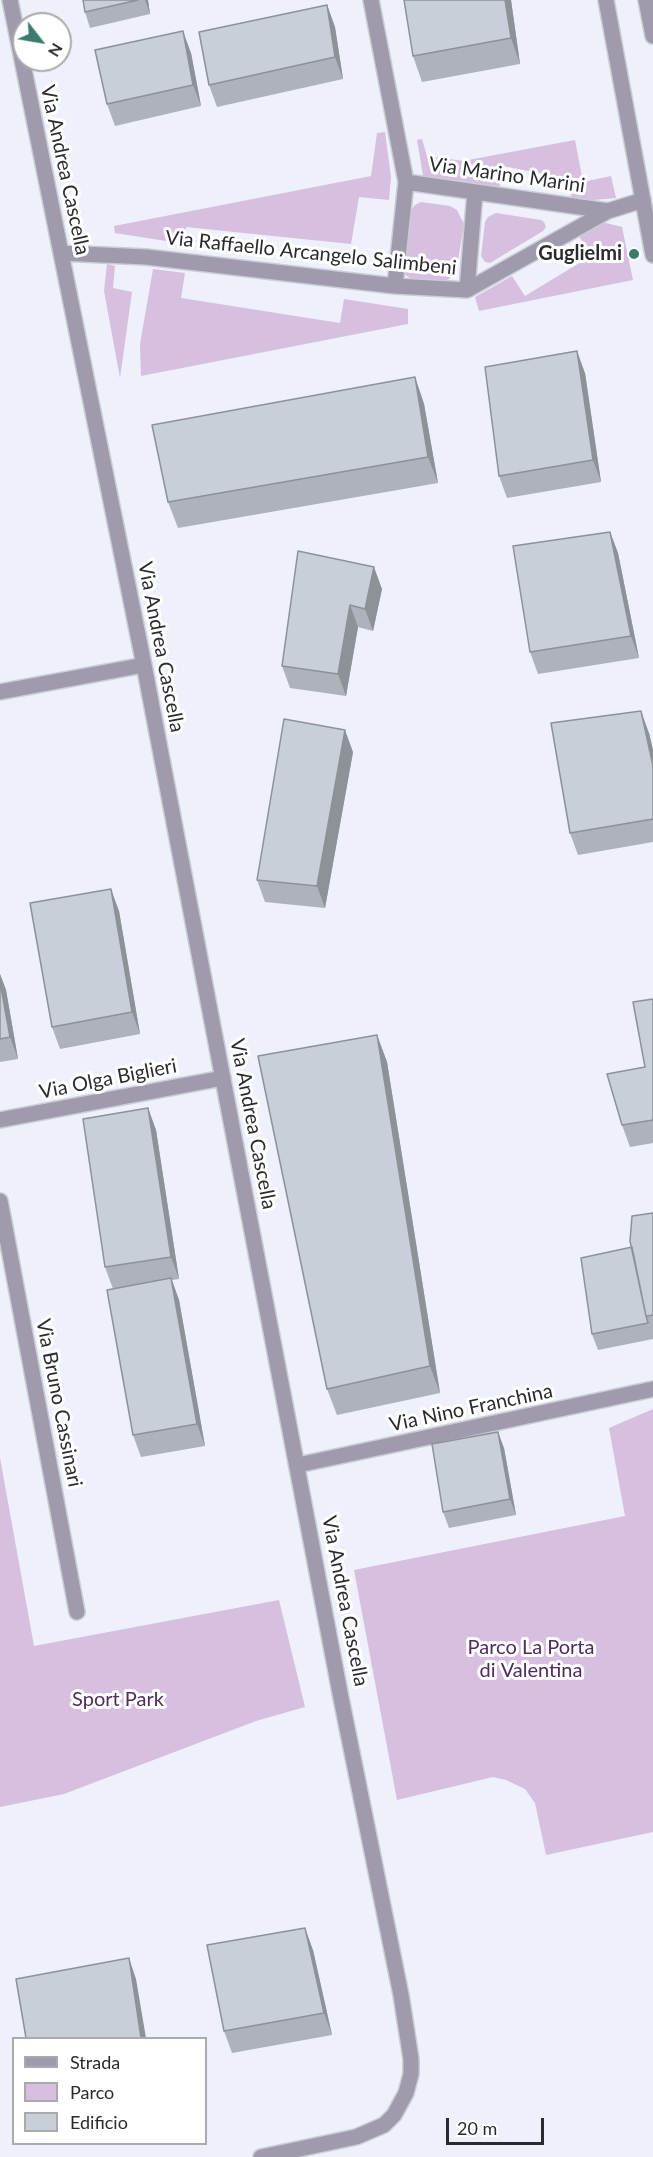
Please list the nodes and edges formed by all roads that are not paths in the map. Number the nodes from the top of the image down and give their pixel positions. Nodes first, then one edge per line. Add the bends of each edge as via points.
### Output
1 (10, 0) edge
2 (371, 0) edge
3 (606, 0) edge
4 (646, 0) edge
5 (653, 36) edge
6 (406, 183) junction
7 (475, 192) junction
8 (643, 200) junction
9 (608, 211) junction
10 (60, 253) junction
11 (653, 255) edge
12 (395, 286) junction
13 (467, 290) junction
14 (144, 665) junction
15 (0, 692) edge
16 (223, 1078) junction
17 (0, 1120) edge
18 (0, 1201) edge
19 (653, 1389) edge
20 (298, 1465) junction
21 (77, 1612) dead end
22 (261, 2157) edge

1 - 10 street, Via Andrea Cascella
2 - 6 street, Via Marino Marini
3 - 8 street
4 - 5 street
6 - 7 street, Via Marino Marini
6 - 12 street
7 - 9 street, Via Marino Marini
7 - 13 street
8 - 9 street, Via Raffaello Arcangelo Salimbeni
8 - 11 street
9 - 13 street, Via Raffaello Arcangelo Salimbeni
10 - 12 street, Via Raffaello Arcangelo Salimbeni via 146,257
10 - 14 street, Via Andrea Cascella
12 - 13 street, Via Raffaello Arcangelo Salimbeni
14 - 15 street
14 - 16 street, Via Andrea Cascella
16 - 17 street, Via Olga Biglieri
16 - 20 street, Via Andrea Cascella
18 - 21 street, Via Bruno Cassinari
19 - 20 street, Via Nino Franchina
20 - 22 street, Via Andrea Cascella via 401,1995 411,2074 398,2109 384,2125 339,2142

